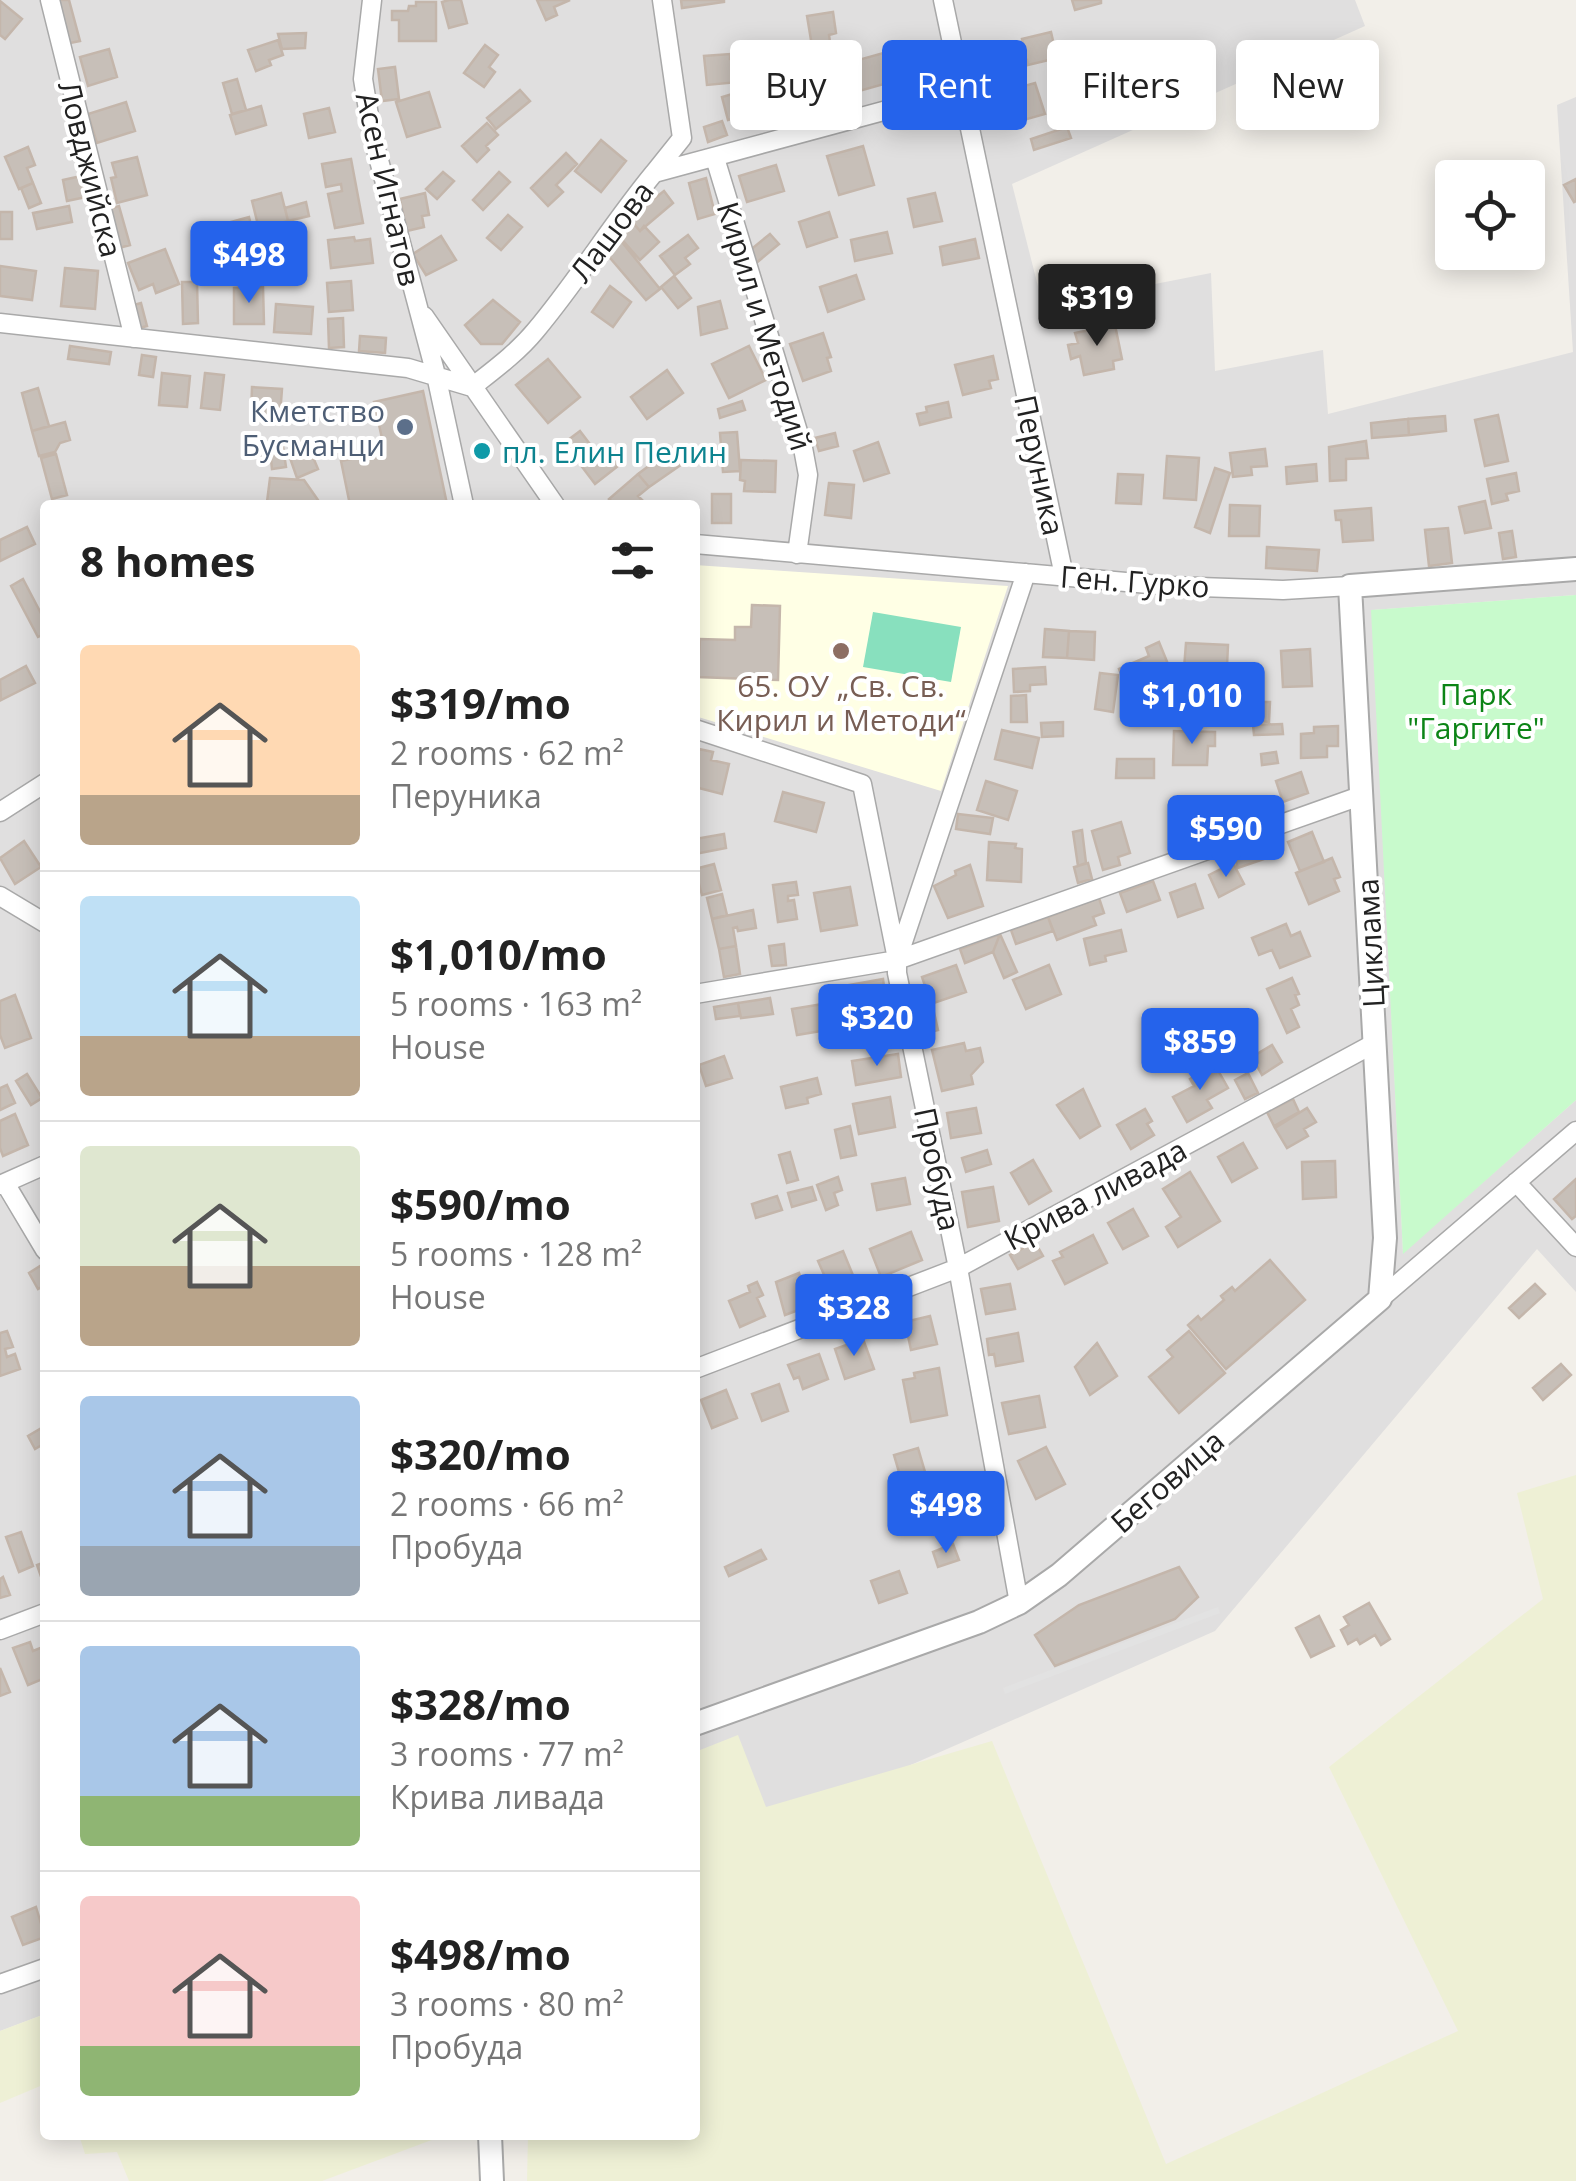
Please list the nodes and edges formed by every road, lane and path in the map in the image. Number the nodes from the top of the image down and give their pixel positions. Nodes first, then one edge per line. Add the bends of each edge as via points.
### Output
1 (50, 0) edge
2 (372, 0) edge
3 (662, 0) edge
4 (943, 0) edge
5 (951, 40) edge
6 (882, 112) edge
7 (969, 130) edge
8 (682, 138) junction
9 (716, 158) junction
10 (688, 164) junction
11 (654, 173) junction
12 (416, 304) junction
13 (0, 323) edge
14 (134, 338) junction
15 (436, 375) junction
16 (472, 387) junction
17 (463, 500) edge
18 (551, 500) edge
19 (700, 544) edge
20 (797, 554) junction
21 (1576, 569) edge
22 (1026, 573) junction
23 (1064, 576) junction
24 (1350, 586) junction
25 (700, 731) edge
26 (40, 786) edge
27 (1363, 795) junction
28 (0, 812) edge
29 (0, 896) edge
30 (40, 920) edge
31 (897, 960) junction
32 (700, 993) edge
33 (1375, 1043) junction
34 (1576, 1131) edge
35 (40, 1166) edge
36 (1516, 1182) junction
37 (3, 1184) edge
38 (40, 1242) edge
39 (1576, 1247) edge
40 (958, 1268) junction
41 (1380, 1299) junction
42 (700, 1367) edge
43 (1019, 1603) junction
44 (40, 1615) edge
45 (0, 1630) edge
46 (700, 1722) edge
47 (40, 1970) edge
48 (0, 1984) edge
49 (490, 2140) edge
50 (492, 2181) edge

1 - 14 street, Ловджийска
2 - 12 street, Асен Игнатов via 364,79 382,182
3 - 8 street
4 - 5 street, Перуника
6 - 9 street, Лашова
7 - 23 street, Перуника
8 - 10 street
8 - 11 street
9 - 10 street, Лашова
9 - 20 street, Кирил и Методий via 804,448 808,475
10 - 11 street, Лашова
11 - 16 street, Лашова via 536,330
12 - 15 street, Асен Игнатов
12 - 16 street
13 - 14 street
14 - 15 street
15 - 16 street
15 - 17 street, Асен Игнатов
16 - 18 street
19 - 20 street, Ген. Гурко
20 - 22 street, Ген. Гурко
21 - 24 street, Ген. Гурко
22 - 23 street, Ген. Гурко
22 - 31 street, Пробуда
23 - 24 street, Ген. Гурко via 1264,590
24 - 27 street, Циклама
25 - 31 street via 862,784
26 - 28 street
27 - 31 street
27 - 33 street, Циклама
29 - 30 street
31 - 32 street
31 - 40 street, Пробуда
33 - 40 street, Крива ливада
33 - 41 street, Циклама via 1385,1238
34 - 36 street, Беговица
35 - 37 street
36 - 39 street
36 - 41 street, Беговица
37 - 38 street
40 - 42 street, Крива ливада
40 - 43 street, Пробуда
41 - 43 street, Беговица
43 - 46 street, Беговица
44 - 45 street
47 - 48 street
49 - 50 street

